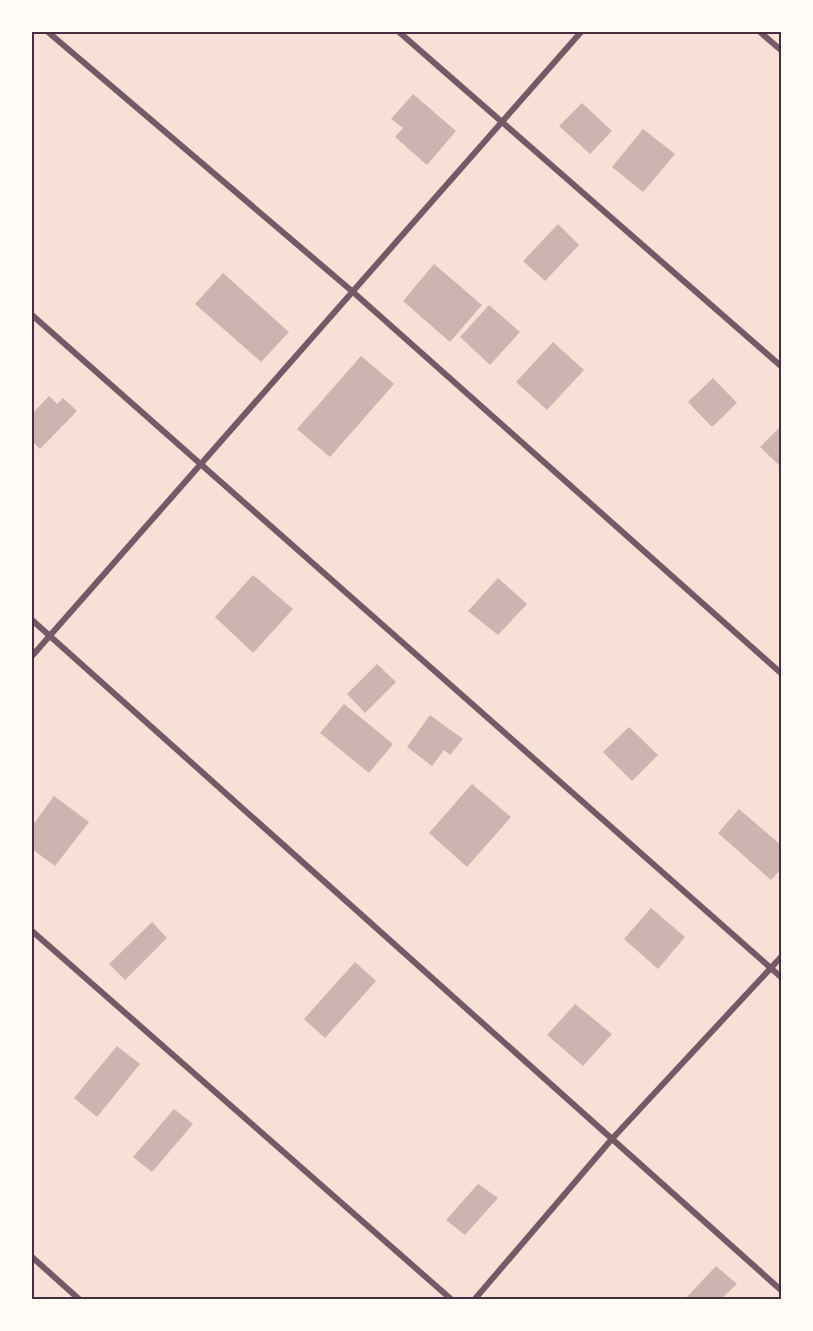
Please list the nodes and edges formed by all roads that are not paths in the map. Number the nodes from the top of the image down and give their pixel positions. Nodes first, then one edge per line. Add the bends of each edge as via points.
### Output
1 (48, 32) edge
2 (399, 32) edge
3 (581, 32) edge
4 (760, 32) edge
5 (782, 51) edge
6 (501, 121) junction
7 (353, 292) junction
8 (32, 315) edge
9 (782, 368) edge
10 (199, 464) junction
11 (32, 620) edge
12 (50, 636) junction
13 (32, 656) edge
14 (782, 674) edge
15 (32, 932) edge
16 (782, 956) edge
17 (770, 968) junction
18 (782, 978) edge
19 (611, 1140) junction
20 (32, 1257) edge
21 (782, 1291) edge
22 (80, 1299) edge
23 (452, 1299) edge
24 (474, 1299) edge

1 - 7 street
2 - 6 street
3 - 6 street
4 - 5 street
6 - 7 street
6 - 9 street
7 - 10 street
7 - 14 street
8 - 10 street
10 - 12 street
10 - 17 street
11 - 12 street
12 - 13 street
12 - 19 street
15 - 23 street
16 - 17 street
17 - 18 street
17 - 19 street
19 - 21 street
19 - 24 street
20 - 22 street

